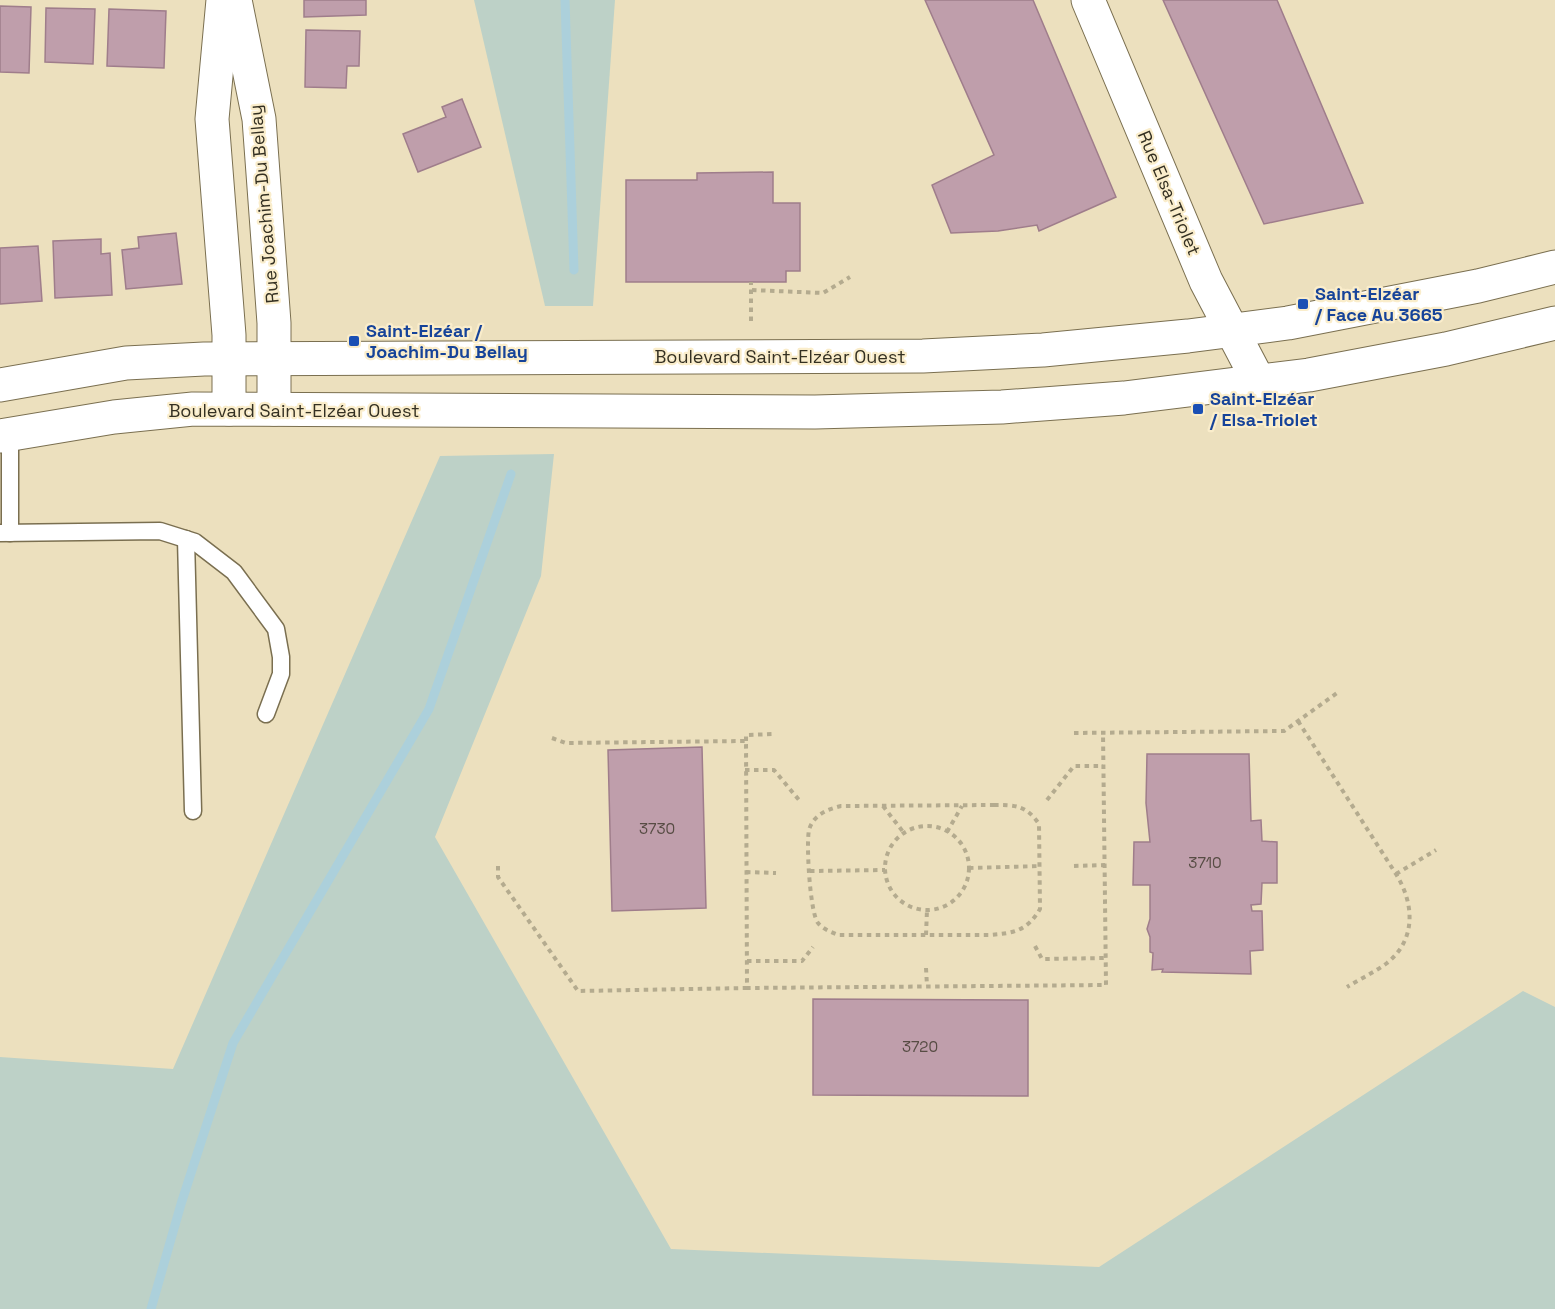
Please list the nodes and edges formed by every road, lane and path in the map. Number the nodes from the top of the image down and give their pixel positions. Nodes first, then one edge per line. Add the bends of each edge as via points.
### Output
1 (223, 0) edge
2 (235, 0) edge
3 (1088, 0) edge
4 (1555, 267) edge
5 (850, 277) dead end
6 (751, 282) dead end
7 (752, 290) junction
8 (751, 321) dead end
9 (1555, 323) edge
10 (1230, 330) junction
11 (229, 359) junction
12 (274, 359) junction
13 (1259, 382) junction
14 (0, 385) edge
15 (229, 409) junction
16 (274, 409) junction
17 (5, 435) edge
18 (5, 533) edge
19 (186, 539) junction
20 (1337, 693) dead end
21 (266, 714) dead end
22 (1298, 721) junction
23 (1103, 732) junction
24 (1074, 733) dead end
25 (774, 734) dead end
26 (552, 738) dead end
27 (746, 741) junction
28 (1103, 766) junction
29 (745, 770) junction
30 (799, 800) dead end
31 (1047, 800) dead end
32 (962, 805) junction
33 (882, 806) junction
34 (194, 811) dead end
35 (947, 832) junction
36 (904, 833) junction
37 (1436, 850) dead end
38 (1105, 865) junction
39 (498, 866) dead end
40 (1041, 866) junction
41 (1074, 866) dead end
42 (969, 868) junction
43 (885, 870) junction
44 (810, 871) junction
45 (746, 872) junction
46 (776, 873) dead end
47 (1396, 874) junction
48 (927, 910) junction
49 (926, 935) junction
50 (1035, 946) dead end
51 (813, 947) dead end
52 (1106, 958) junction
53 (747, 961) junction
54 (926, 968) dead end
55 (927, 986) junction
56 (1347, 987) dead end
57 (747, 988) junction

1 - 11 street via 212,118
2 - 12 street, Rue Joachim-Du Bellay via 259,119
3 - 10 street, Rue Elsa-Triolet
4 - 10 street, Boulevard Saint-Elzéar Ouest via 1344,313
5 - 7 path via 823,293
6 - 7 path
7 - 8 path
9 - 13 street, Boulevard Saint-Elzéar Ouest via 1446,349
10 - 12 street, Boulevard Saint-Elzéar Ouest via 1043,350 923,356
10 - 13 street, Rue Elsa-Triolet
11 - 12 street, Boulevard Saint-Elzéar Ouest
11 - 14 street, Boulevard Saint-Elzéar Ouest via 126,363
11 - 15 street
12 - 16 street, Rue Joachim-Du Bellay
13 - 16 street, Boulevard Saint-Elzéar Ouest via 1082,401 947,410
15 - 16 street, Boulevard Saint-Elzéar Ouest
15 - 17 street, Boulevard Saint-Elzéar Ouest via 171,410
17 - 18 lane
18 - 19 lane via 160,531
19 - 21 lane via 234,572 276,629 281,674
19 - 34 lane
20 - 22 path
22 - 23 path via 1284,731
22 - 47 path
23 - 24 path
23 - 28 path
25 - 27 path via 746,735
26 - 27 path via 566,743
27 - 29 path
28 - 31 path via 1074,766
28 - 38 path
29 - 30 path via 774,770
29 - 45 path
32 - 33 path
32 - 35 path
32 - 40 path via 1012,805 1025,809 1039,824
33 - 36 path
33 - 44 path via 826,809 809,830
35 - 36 path via 926,826
35 - 42 path via 960,843
36 - 43 path via 890,848
37 - 47 path
38 - 41 path
38 - 52 path
39 - 57 path via 498,877 578,991
40 - 42 path
40 - 49 path via 1040,909 1025,927 1011,934
42 - 48 path via 967,881 952,902
43 - 44 path
43 - 48 path via 890,890 900,901
44 - 49 path via 813,912 827,930 838,935
45 - 46 path
45 - 53 path
47 - 56 path via 1409,903 1410,921 1405,938 1388,962
48 - 49 path
50 - 52 path via 1042,959
51 - 53 path via 802,961
52 - 55 path via 1106,986
53 - 57 path
54 - 55 path
55 - 57 path

